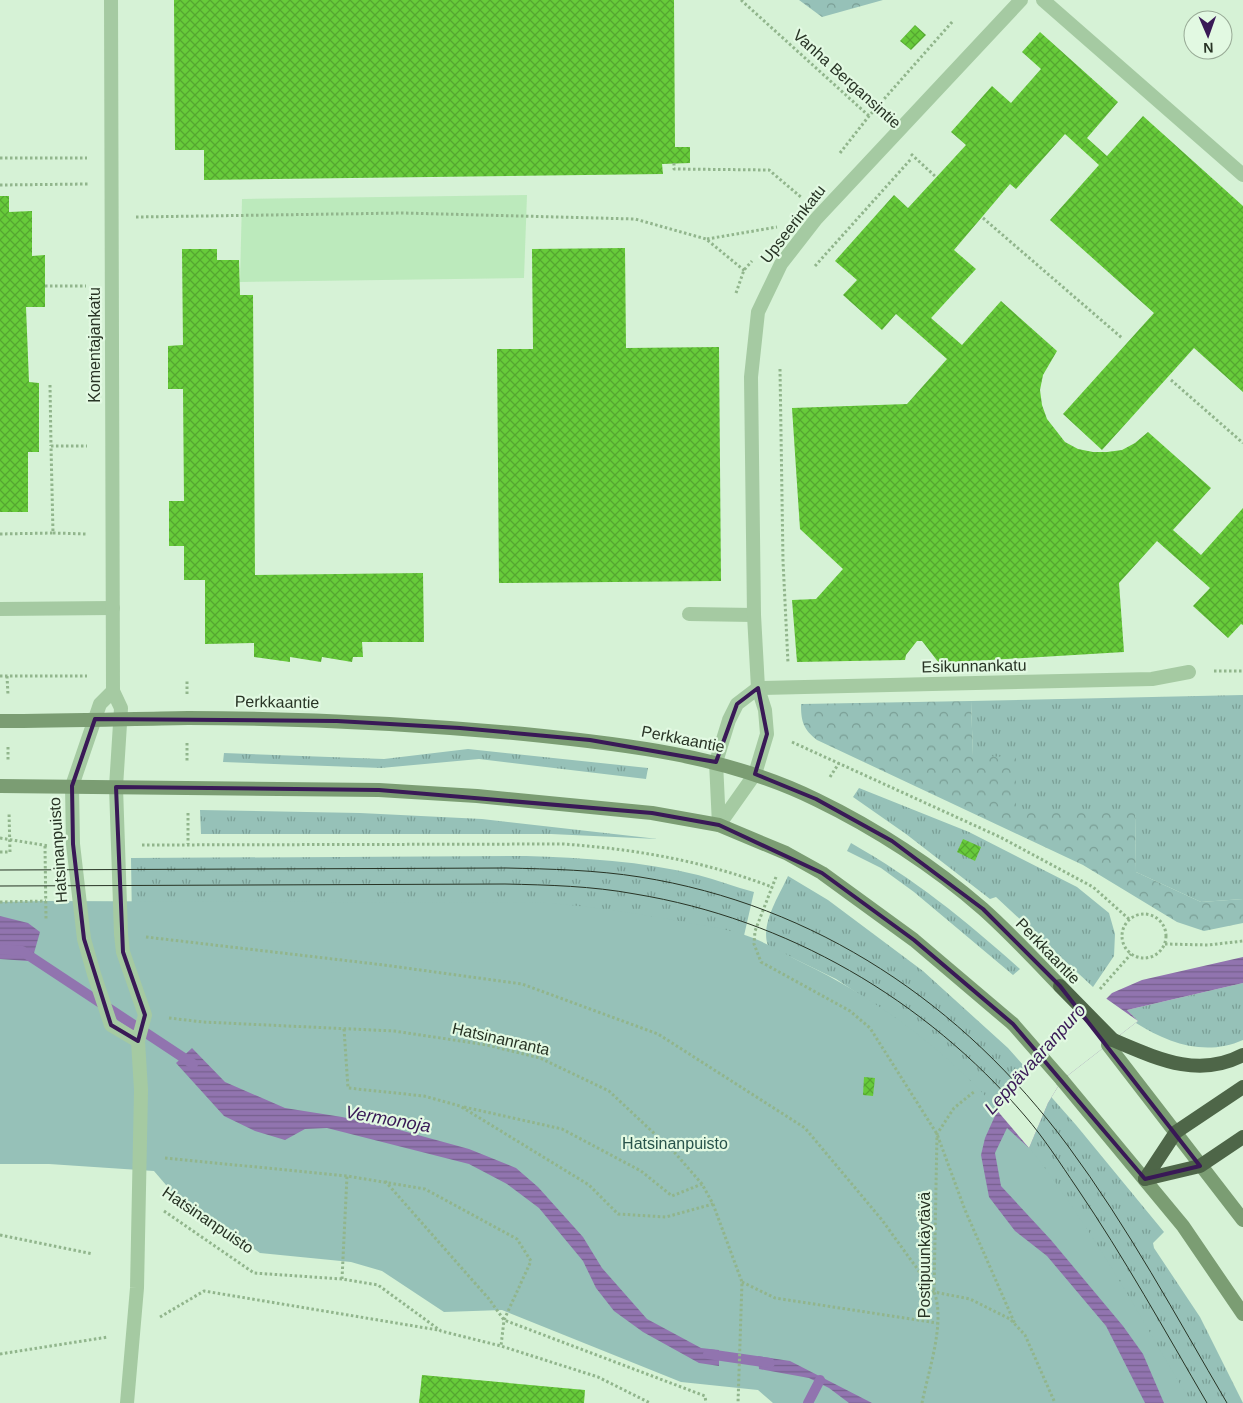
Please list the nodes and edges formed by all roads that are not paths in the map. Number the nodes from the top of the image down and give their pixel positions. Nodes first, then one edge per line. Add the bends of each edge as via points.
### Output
1 (111, 0) edge
2 (1021, 0) edge
3 (1043, 0) edge
4 (1243, 175) edge
5 (113, 608) junction
6 (0, 609) edge
7 (689, 614) dead end
8 (754, 615) junction
9 (1189, 672) dead end
10 (758, 688) junction
11 (113, 691) junction
12 (95, 719) junction
13 (120, 720) junction
14 (4, 721) edge
15 (716, 762) junction
16 (755, 774) junction
17 (4, 786) edge
18 (72, 786) junction
19 (116, 786) junction
20 (718, 825) junction
21 (1060, 986) joint
22 (138, 1041) junction
23 (1111, 1042) junction
24 (1243, 1055) edge
25 (1243, 1087) edge
26 (1176, 1132) junction
27 (1243, 1138) edge
28 (1200, 1166) junction
29 (1145, 1179) junction
30 (1243, 1220) edge
31 (1243, 1314) edge
32 (127, 1403) edge

1 - 5 street, Komentajankatu
2 - 8 street, Upseerinkatu via 816,219 769,285 758,312 750,377
3 - 4 street
5 - 6 street
5 - 11 street, Komentajankatu
7 - 8 street
8 - 10 street, Upseerinkatu
9 - 10 street, Esikunnankatu via 1152,679
10 - 15 street via 737,704
10 - 16 street, Upseerinkatu via 765,710 767,734
11 - 12 street via 100,704
11 - 13 street, Komentajankatu via 120,708
12 - 13 main road, Perkkaantie
12 - 14 main road, Perkkaantie
12 - 18 street, Hatsinanpuisto
13 - 15 main road, Perkkaantie via 328,721 460,728 590,740
13 - 19 street, Komentajankatu
15 - 16 main road, Perkkaantie
15 - 20 street
16 - 20 street, Upseerinkatu
16 - 21 main road, Perkkaantie via 816,799 892,840 983,909
17 - 18 main road
18 - 19 main road
18 - 22 street, Hatsinanpuisto via 73,844 84,938 111,1025
19 - 20 main road via 379,790 477,796 652,813
19 - 22 street, Hatsinanpuisto via 123,952 145,1014
20 - 29 main road, bridge via 786,853 822,873 914,940 1013,1024
21 - 23 highway, bridge
22 - 32 street, Hatsinanpuisto via 141,1119 137,1288
23 - 24 highway via 1186,1066 1209,1067
23 - 26 main road
25 - 26 highway
26 - 28 main road
26 - 29 highway
27 - 28 highway
28 - 29 highway
28 - 30 main road
29 - 31 main road via 1183,1226

